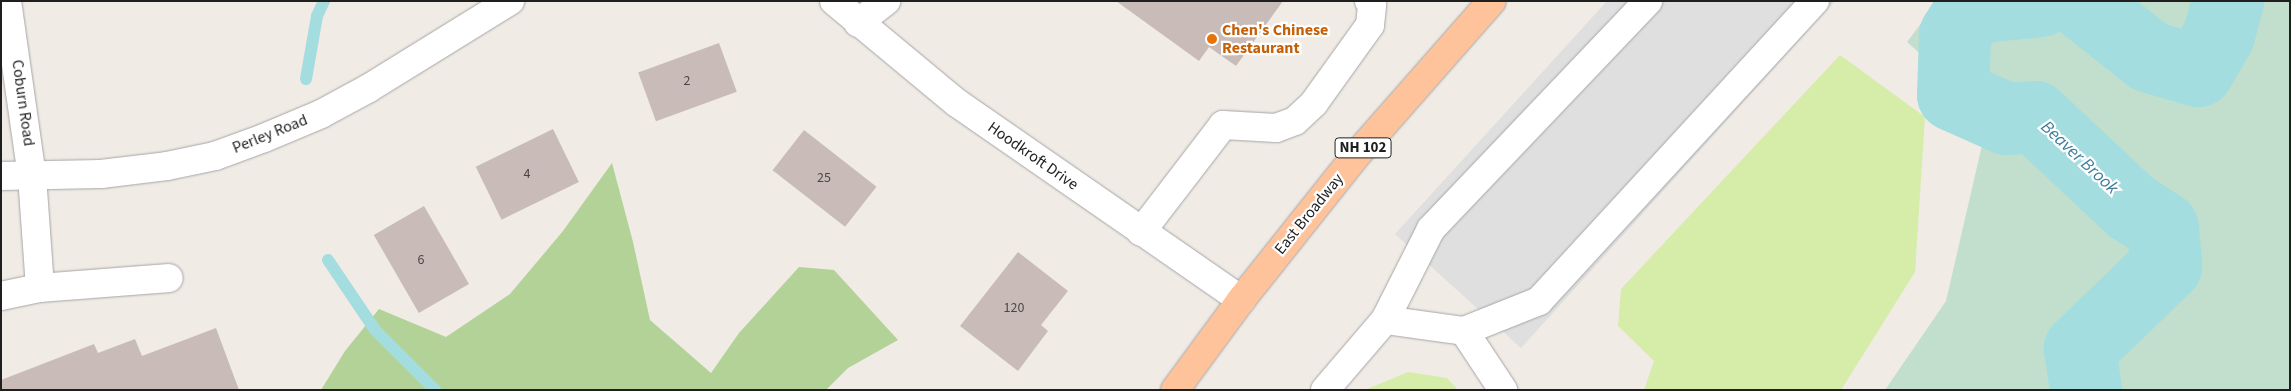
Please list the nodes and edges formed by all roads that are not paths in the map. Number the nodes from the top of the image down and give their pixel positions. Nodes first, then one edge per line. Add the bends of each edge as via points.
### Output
1 (7, 1) edge
2 (510, 1) edge
3 (834, 1) edge
4 (886, 1) edge
5 (1369, 1) edge
6 (1492, 1) edge
7 (1648, 1) edge
8 (1815, 1) edge
9 (858, 23) junction
10 (1, 176) edge
11 (32, 176) junction
12 (1141, 232) junction
13 (169, 278) dead end
14 (40, 288) junction
15 (1, 296) edge
16 (1241, 300) junction
17 (1385, 320) junction
18 (1464, 331) junction
19 (1175, 390) edge
20 (1325, 390) edge
21 (1502, 390) edge

1 - 11 street, Coburn Road
2 - 11 street, Perley Road via 321,114 215,156 102,174
3 - 9 street, Hoodkroft Drive
4 - 9 street
5 - 12 street via 1372,5 1370,25 1314,103 1295,121 1276,128 1223,125
6 - 16 main road, East Broadway / NH 102 via 1353,160
7 - 17 street via 1431,229
8 - 18 street via 1538,301
9 - 12 street, Hoodkroft Drive via 957,102
10 - 11 street, Perley Road
11 - 14 street, Coburn Road
12 - 16 street, Hoodkroft Drive
13 - 14 street
14 - 15 street
16 - 19 main road, East Broadway / NH 102
17 - 18 street
17 - 20 street
18 - 21 street

